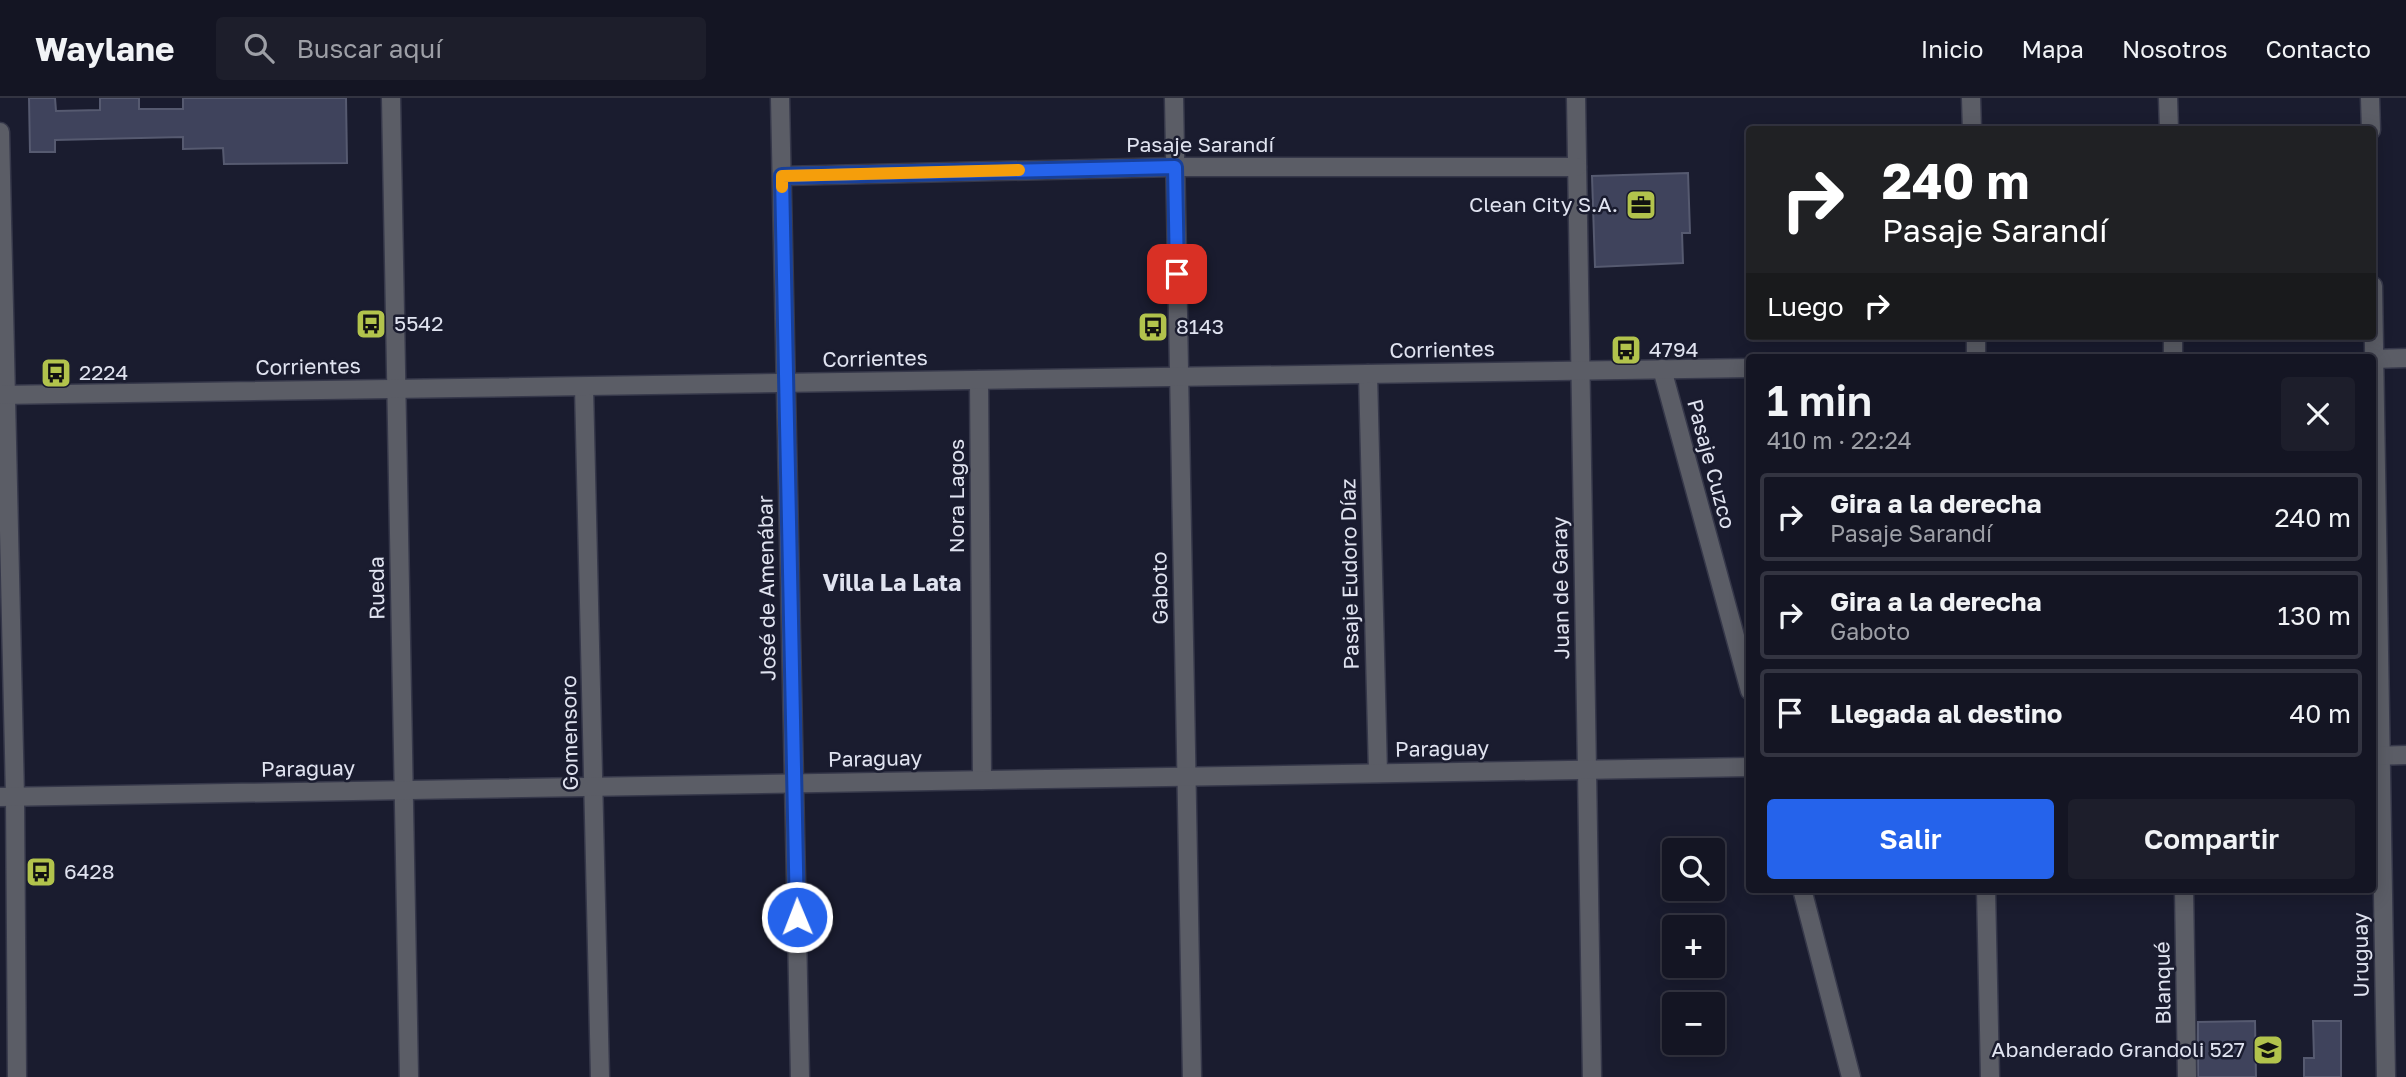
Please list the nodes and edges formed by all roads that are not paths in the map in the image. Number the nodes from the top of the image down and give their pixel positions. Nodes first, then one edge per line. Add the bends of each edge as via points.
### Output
1 (391, 98) edge
2 (780, 98) edge
3 (1174, 98) edge
4 (1576, 98) edge
5 (1971, 98) edge
6 (2168, 98) edge
7 (2370, 98) edge
8 (1972, 126) edge
9 (2169, 126) edge
10 (2371, 126) edge
11 (0, 132) edge
12 (1175, 167) junction
13 (1577, 167) junction
14 (782, 176) junction
15 (2406, 358) edge
16 (2376, 359) edge
17 (1746, 368) edge
18 (1662, 369) junction
19 (1580, 371) junction
20 (1368, 374) junction
21 (1179, 377) junction
22 (979, 380) junction
23 (786, 383) junction
24 (584, 387) junction
25 (396, 389) junction
26 (3, 395) edge
27 (2376, 624) edge
28 (1746, 676) edge
29 (2406, 755) edge
30 (2377, 756) edge
31 (1746, 767) edge
32 (1587, 770) junction
33 (1378, 773) junction
34 (1186, 776) junction
35 (982, 780) junction
36 (794, 783) junction
37 (594, 786) junction
38 (404, 790) junction
39 (8, 797) edge
40 (1803, 893) edge
41 (1986, 893) edge
42 (2184, 893) edge
43 (17, 1077) edge
44 (409, 1077) edge
45 (600, 1077) edge
46 (800, 1077) edge
47 (1192, 1077) edge
48 (1592, 1077) edge
49 (1851, 1077) edge
50 (1990, 1077) edge
51 (2188, 1077) edge
52 (2386, 1077) edge

1 - 25 street, Rueda
2 - 14 street, José de Amenábar
3 - 12 street, Gaboto
4 - 13 street, Juan de Garay
5 - 8 street
6 - 9 street
7 - 10 street
11 - 26 street
12 - 13 street, Pasaje Sarandí
12 - 14 street, Pasaje Sarandí
12 - 21 street, Gaboto
13 - 19 street, Juan de Garay
14 - 23 street, José de Amenábar
15 - 16 street
17 - 18 street, Corrientes
18 - 19 street, Corrientes
18 - 28 street, Pasaje Cuzco
19 - 20 street, Corrientes
19 - 32 street, Juan de Garay
20 - 21 street, Corrientes
20 - 33 street, Pasaje Eudoro Díaz
21 - 22 street, Corrientes
21 - 34 street, Gaboto
22 - 23 street, Corrientes
22 - 35 street, Nora Lagos
23 - 24 street, Corrientes
23 - 36 street, José de Amenábar
24 - 25 street, Corrientes
24 - 37 street, Gomensoro
25 - 26 street, Corrientes
25 - 38 street, Rueda
26 - 39 street
27 - 30 street, Uruguay
29 - 30 street
30 - 52 street, Uruguay
31 - 32 street, Paraguay
32 - 33 street, Paraguay
32 - 48 street, Juan de Garay
33 - 34 street, Paraguay
34 - 35 street, Paraguay
34 - 47 street, Gaboto
35 - 36 street, Paraguay
36 - 37 street, Paraguay
36 - 46 street, José de Amenábar
37 - 38 street, Paraguay
37 - 45 street, Gomensoro
38 - 39 street, Paraguay
38 - 44 street, Rueda
39 - 43 street
40 - 49 street
41 - 50 street
42 - 51 street, Blanqué

